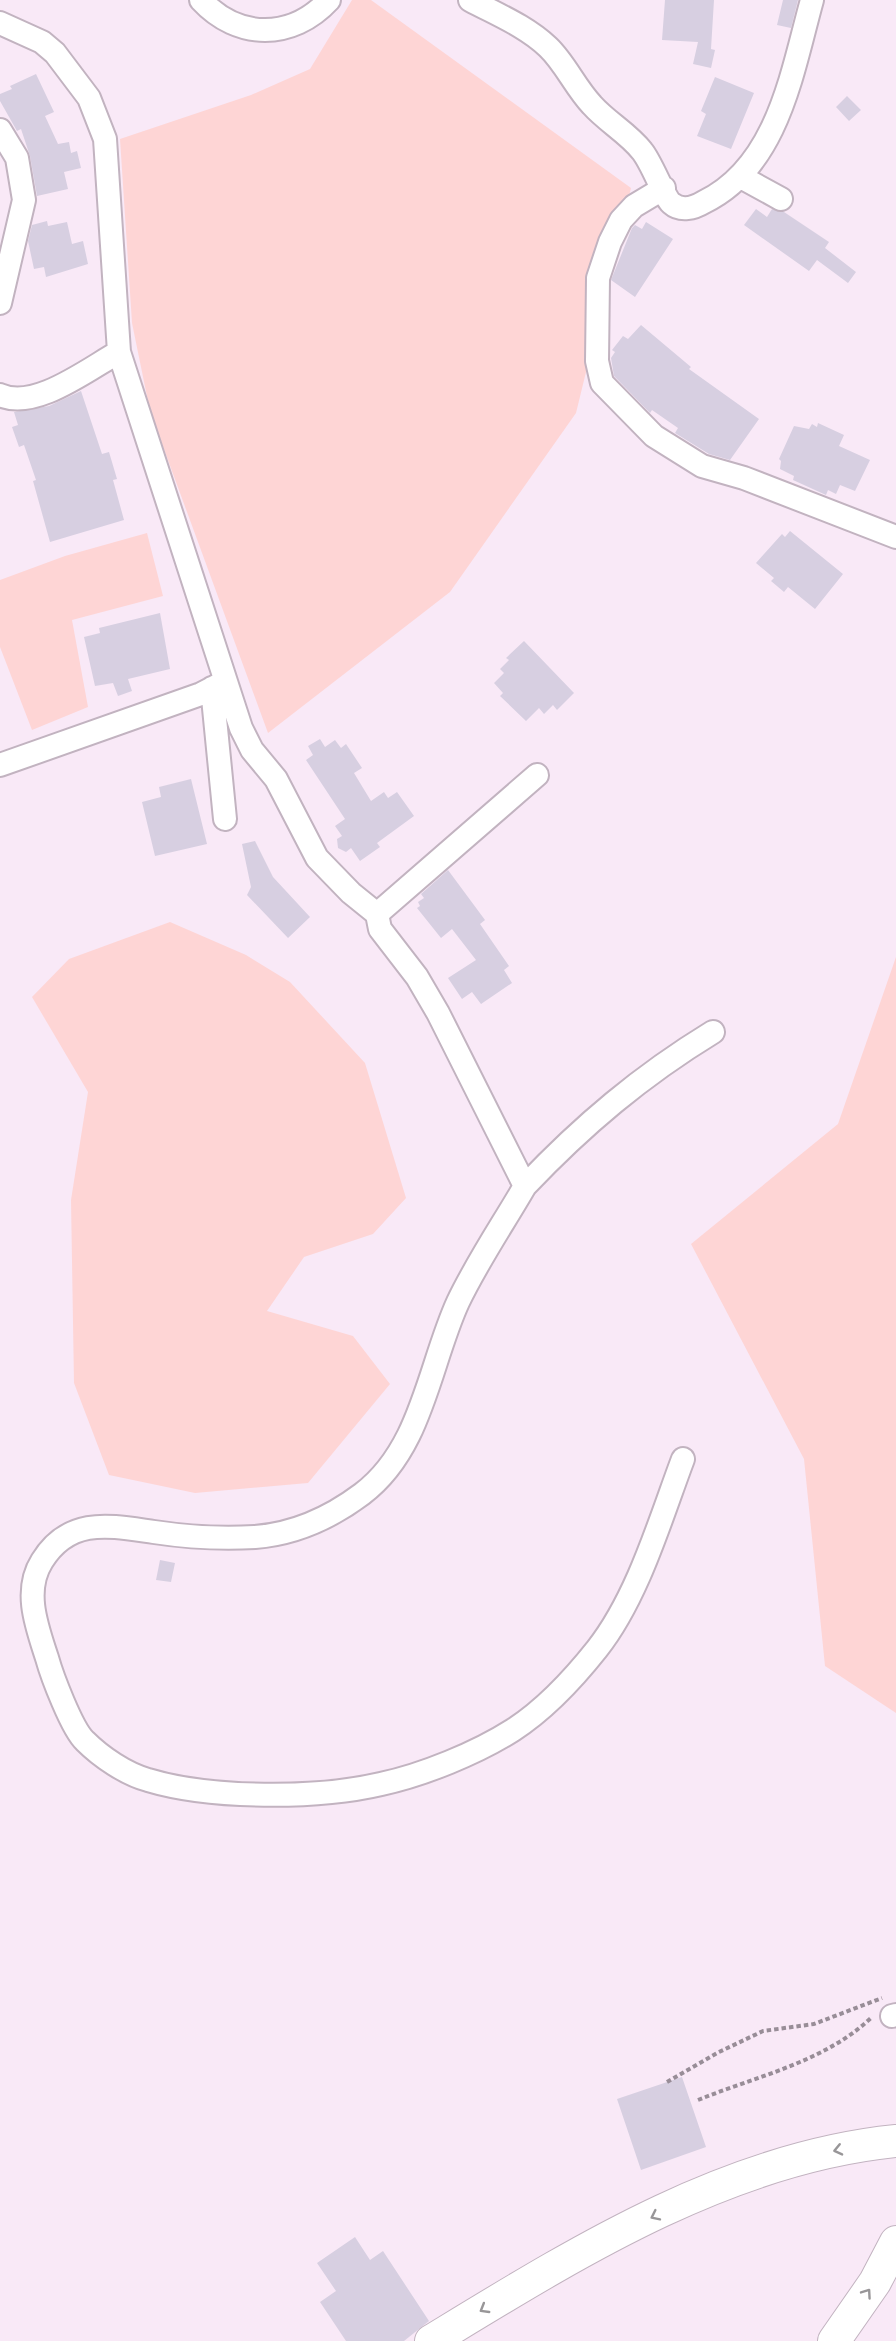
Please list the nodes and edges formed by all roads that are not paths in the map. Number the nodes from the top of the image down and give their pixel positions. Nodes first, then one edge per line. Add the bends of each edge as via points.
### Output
1 (201, 0) edge
2 (329, 0) edge
3 (470, 0) edge
4 (812, 0) edge
5 (0, 23) edge
6 (0, 130) edge
7 (741, 177) junction
8 (664, 188) junction
9 (781, 199) dead end
10 (0, 303) edge
11 (118, 352) junction
12 (0, 395) edge
13 (896, 537) edge
14 (218, 685) junction
15 (0, 765) edge
16 (537, 775) dead end
17 (225, 819) dead end
18 (377, 914) junction
19 (713, 1032) dead end
20 (525, 1186) junction
21 (683, 1459) dead end
22 (896, 2141) edge
23 (896, 2242) edge
24 (432, 2341) edge
25 (834, 2341) edge

1 - 2 street via 227,22 252,31 294,26
3 - 8 street via 529,32 549,48 592,105 643,151
4 - 7 street via 772,130
5 - 11 street via 42,42 55,53 97,115 107,159
6 - 10 street via 17,158 24,200
7 - 8 street via 724,192 692,208 670,202
7 - 9 street
8 - 13 street via 634,206 621,220 598,278 597,361 602,383 654,436 702,466 744,478
11 - 12 street via 39,397 7,399
11 - 14 street
14 - 15 street
14 - 17 street
14 - 18 street via 252,750 276,779 317,858
16 - 18 street
18 - 20 street via 380,929 417,977 438,1013
19 - 20 street via 614,1100
20 - 21 street via 460,1298 411,1432 365,1492 322,1520 292,1532 210,1537 92,1526 63,1538 42,1561 32,1594 34,1613 51,1671 81,1738 107,1759 143,1779 199,1791 333,1791 383,1784 439,1766 511,1731 540,1710 598,1647 632,1591
22 -> 24 main road via 862,2144 808,2157 704,2192 560,2264
25 -> 23 main road via 875,2282

